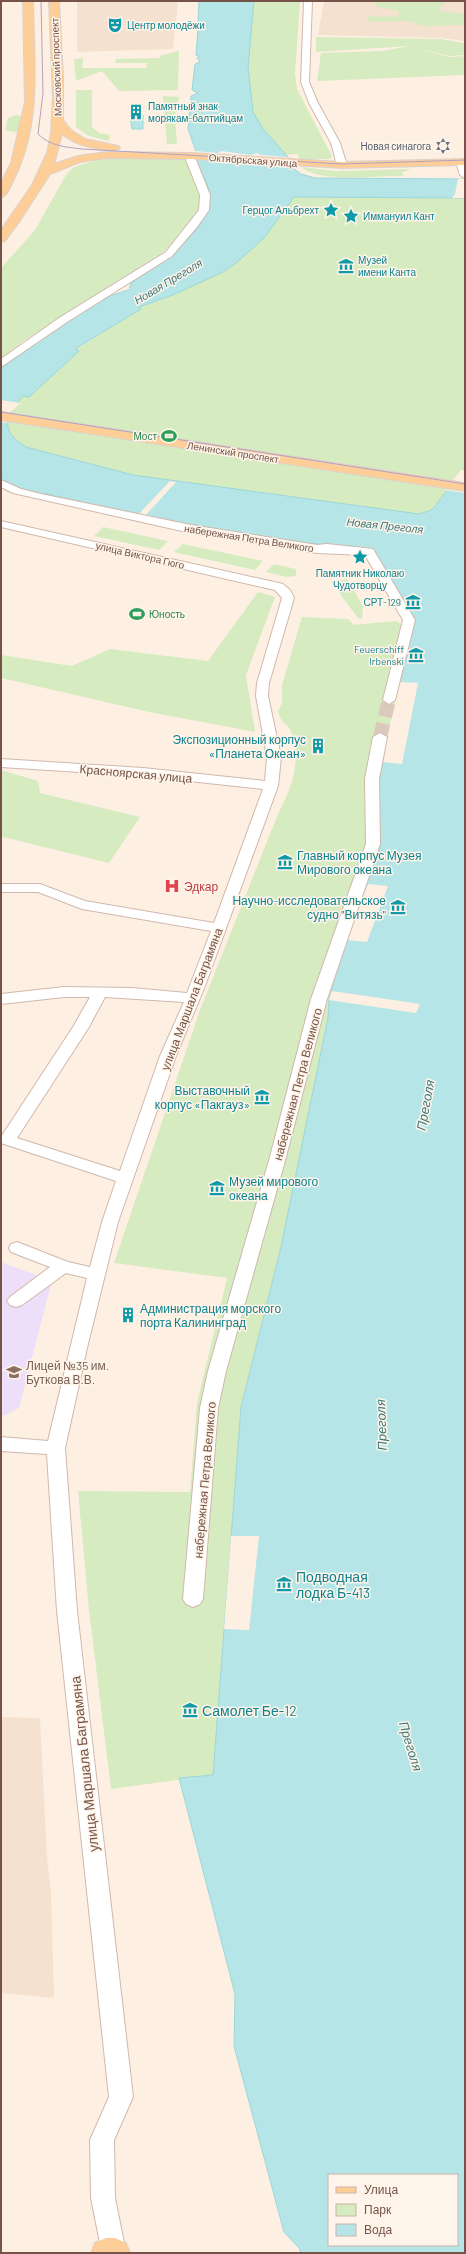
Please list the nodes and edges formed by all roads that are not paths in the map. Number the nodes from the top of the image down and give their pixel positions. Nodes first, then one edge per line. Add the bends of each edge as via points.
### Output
1 (28, 1) edge
2 (54, 1) edge
3 (308, 1) edge
4 (57, 120) junction
5 (192, 157) junction
6 (464, 160) edge
7 (342, 163) junction
8 (34, 171) junction
9 (14, 172) junction
10 (465, 175) edge
11 (1, 194) edge
12 (1, 238) edge
13 (1, 364) edge
14 (1, 407) edge
15 (1, 416) edge
16 (465, 477) edge
17 (1, 483) edge
18 (465, 487) edge
19 (1, 524) edge
20 (278, 587) joint
21 (389, 700) tunnel mouth
22 (380, 737) tunnel mouth
23 (1, 763) edge
24 (271, 786) junction
25 (1, 888) edge
26 (218, 928) junction
27 (100, 992) junction
28 (193, 998) junction
29 (1, 999) edge
30 (4, 1140) edge
31 (125, 1178) junction
32 (17, 1248) dead end
33 (63, 1266) junction
34 (97, 1275) junction
35 (16, 1300) dead end
36 (1, 1444) edge
37 (56, 1448) junction
38 (193, 1599) dead end
39 (106, 2253) edge
40 (114, 2253) edge

1 - 9 main road via 30,102 26,131
2 - 4 main road, Московский проспект
3 - 7 street via 305,82 341,154
4 - 5 main road, Октябрьская улица via 62,130 92,145
4 - 8 main road, Московский проспект via 53,153
5 - 7 main road, Октябрьская улица
5 - 8 main road, Октябрьская улица via 91,157
5 - 13 street via 205,195 204,210 169,254 63,320
6 - 7 main road, Октябрьская улица
6 - 10 street
8 - 9 main road, Октябрьская улица
8 - 12 main road, Московский проспект via 16,220
9 - 11 main road
14 - 16 main road, Ленинский проспект
15 - 18 main road, Ленинский проспект
17 - 21 street, набережная Петра Великого via 17,491 90,508 245,538 317,549 369,552 409,620
19 - 20 street, улица Виктора Гюго
20 - 24 street, улица Маршала Баграмяна via 286,593 287,607 268,663 262,696 274,756
22 - 38 street, набережная Петра Великого via 372,779 373,844 319,999 278,1157 217,1371 209,1408
23 - 24 street, Красноярская улица via 143,772
24 - 26 street, улица Маршала Баграмяна
25 - 26 street via 40,888 82,905
26 - 28 street, улица Маршала Баграмяна
27 - 28 street
27 - 29 street via 64,992
27 - 30 street via 81,1027
28 - 31 street, улица Маршала Баграмяна via 168,1056
30 - 31 street
31 - 34 street, улица Маршала Баграмяна via 110,1222
32 - 33 street
33 - 34 street
33 - 35 street
34 - 37 street, улица Маршала Баграмяна
36 - 37 street
37 - 40 street, улица Маршала Баграмяна via 58,1507 68,1611 121,2097 102,2140 103,2198
39 - 40 main road

